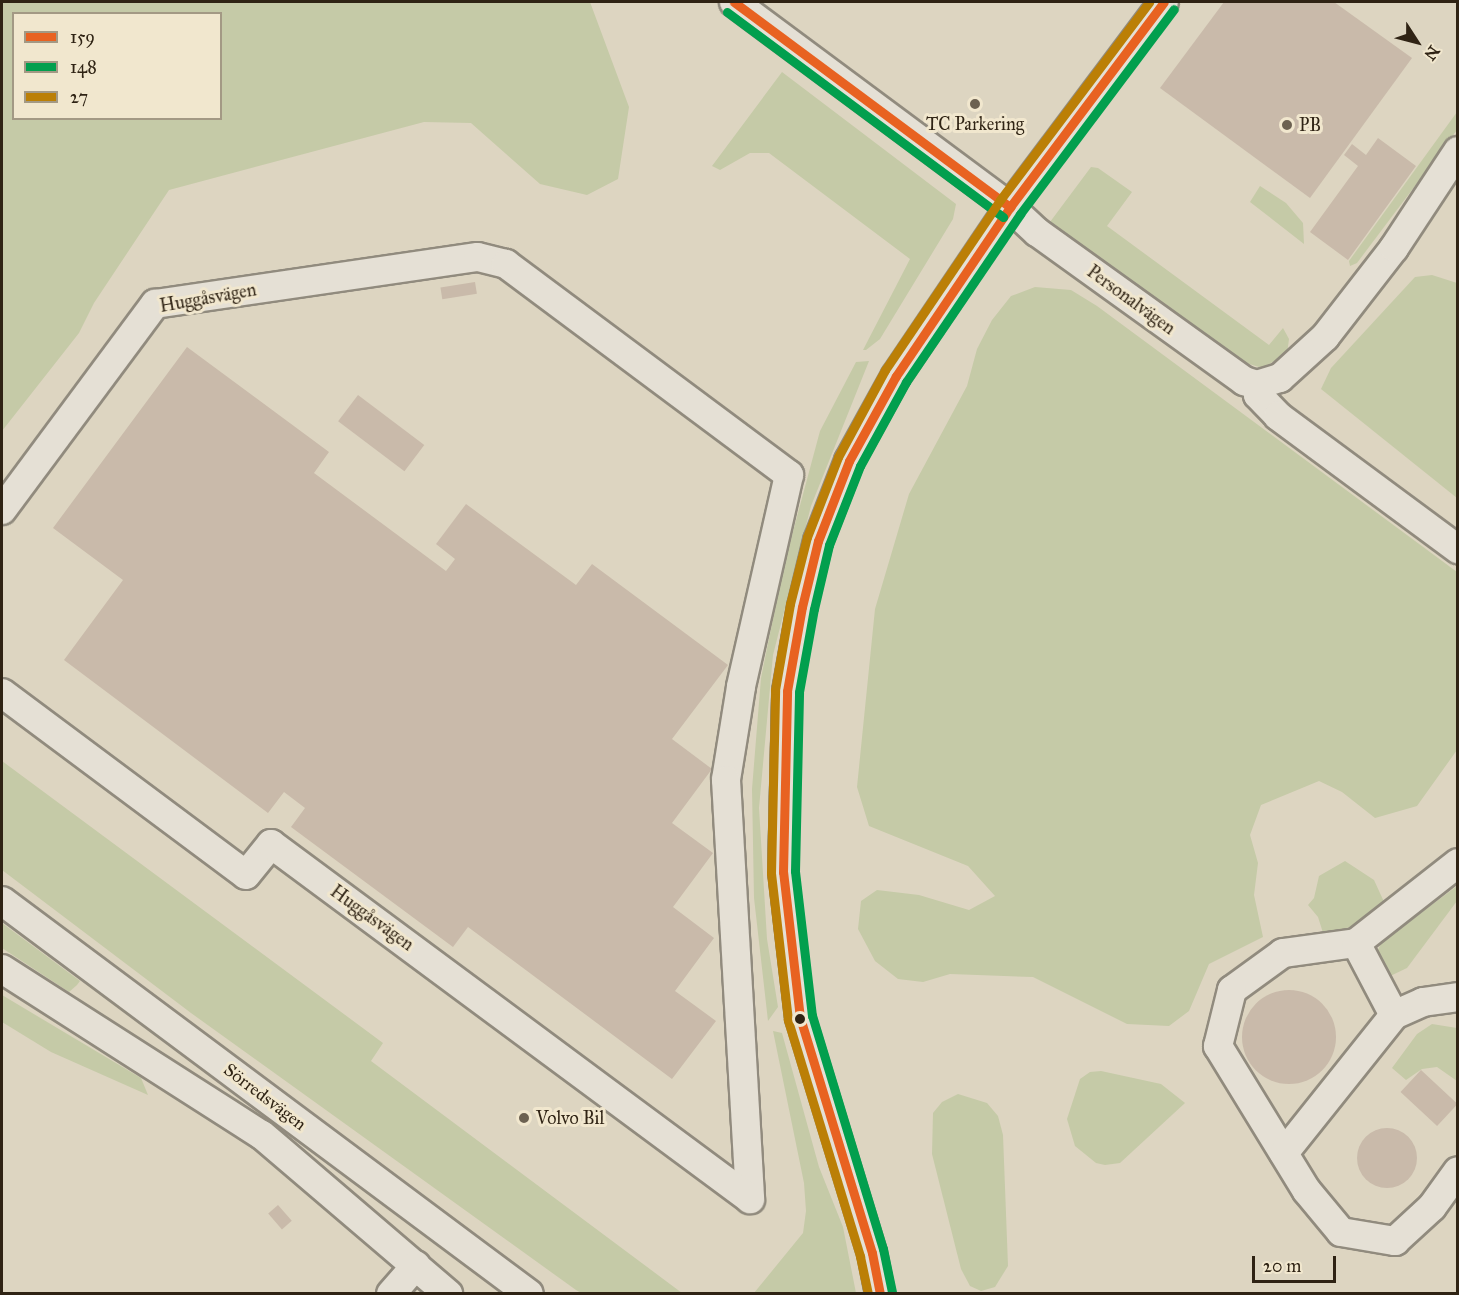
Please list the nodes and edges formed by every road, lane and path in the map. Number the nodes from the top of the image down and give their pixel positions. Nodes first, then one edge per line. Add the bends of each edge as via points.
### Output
1 (734, 2) edge
2 (1164, 2) edge
3 (1458, 151) edge
4 (1010, 207) junction
5 (1257, 385) junction
6 (2, 510) edge
7 (1458, 549) edge
8 (2, 693) edge
9 (1458, 863) edge
10 (2, 901) edge
11 (1356, 943) junction
12 (2, 969) edge
13 (1458, 997) edge
14 (1395, 1015) junction
15 (1284, 1153) junction
16 (1458, 1171) edge
17 (416, 1265) junction
18 (391, 1293) edge
19 (448, 1293) edge
20 (529, 1293) edge
21 (880, 1293) edge

1 - 4 street, Personalvägen
2 - 4 street
3 - 5 street via 1394,248 1325,338 1280,378
4 - 5 street, Personalvägen via 1037,232 1244,381
4 - 21 street via 896,376 849,461 818,541 787,692 783,872 800,1018 872,1253
5 - 7 street via 1258,395 1278,416
6 - 8 street, Huggåsvägen via 155,304 478,257 506,264 789,475 741,687 726,780 750,1199 271,844 246,875
9 - 11 street
10 - 20 street, Sörredsvägen
11 - 14 street
11 - 15 street via 1283,953 1232,990 1218,1046
12 - 17 street, Sörredsvägen via 262,1135
13 - 14 street via 1423,1002
14 - 15 street
15 - 16 street via 1307,1191 1341,1232 1395,1241 1432,1207
17 - 18 street
17 - 19 street, Sörredsvägen

